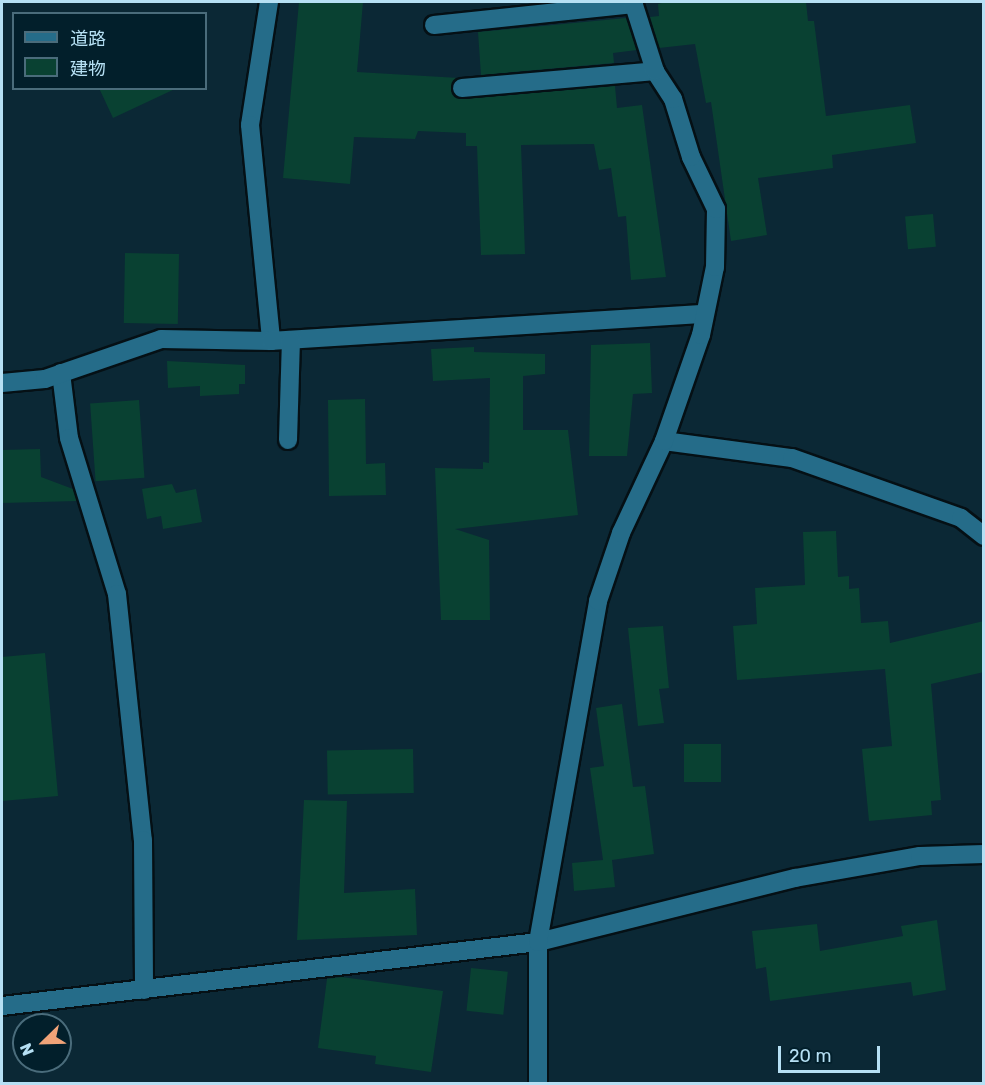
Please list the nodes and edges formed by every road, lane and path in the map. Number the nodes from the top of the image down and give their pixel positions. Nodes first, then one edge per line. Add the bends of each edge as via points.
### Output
1 (269, 2) edge
2 (633, 3) edge
3 (434, 25) dead end
4 (655, 71) junction
5 (462, 88) dead end
6 (704, 314) junction
7 (291, 340) junction
8 (271, 342) junction
9 (62, 373) junction
10 (2, 383) edge
11 (288, 440) dead end
12 (664, 441) junction
13 (984, 536) edge
14 (984, 854) edge
15 (537, 942) junction
16 (144, 990) junction
17 (2, 1006) edge
18 (538, 1083) edge

1 - 8 street via 250,125
2 - 3 street
2 - 4 street
4 - 5 street
4 - 6 street via 673,99 691,157 716,209 715,267
6 - 7 street
6 - 12 street
7 - 8 street
7 - 11 street
8 - 9 street via 161,339
9 - 10 street
9 - 16 street via 69,438 117,594 143,840
12 - 13 street via 792,458 961,518
12 - 15 street via 621,533 598,601
14 - 15 street via 920,856 795,878
15 - 16 street
15 - 18 street
16 - 17 street

